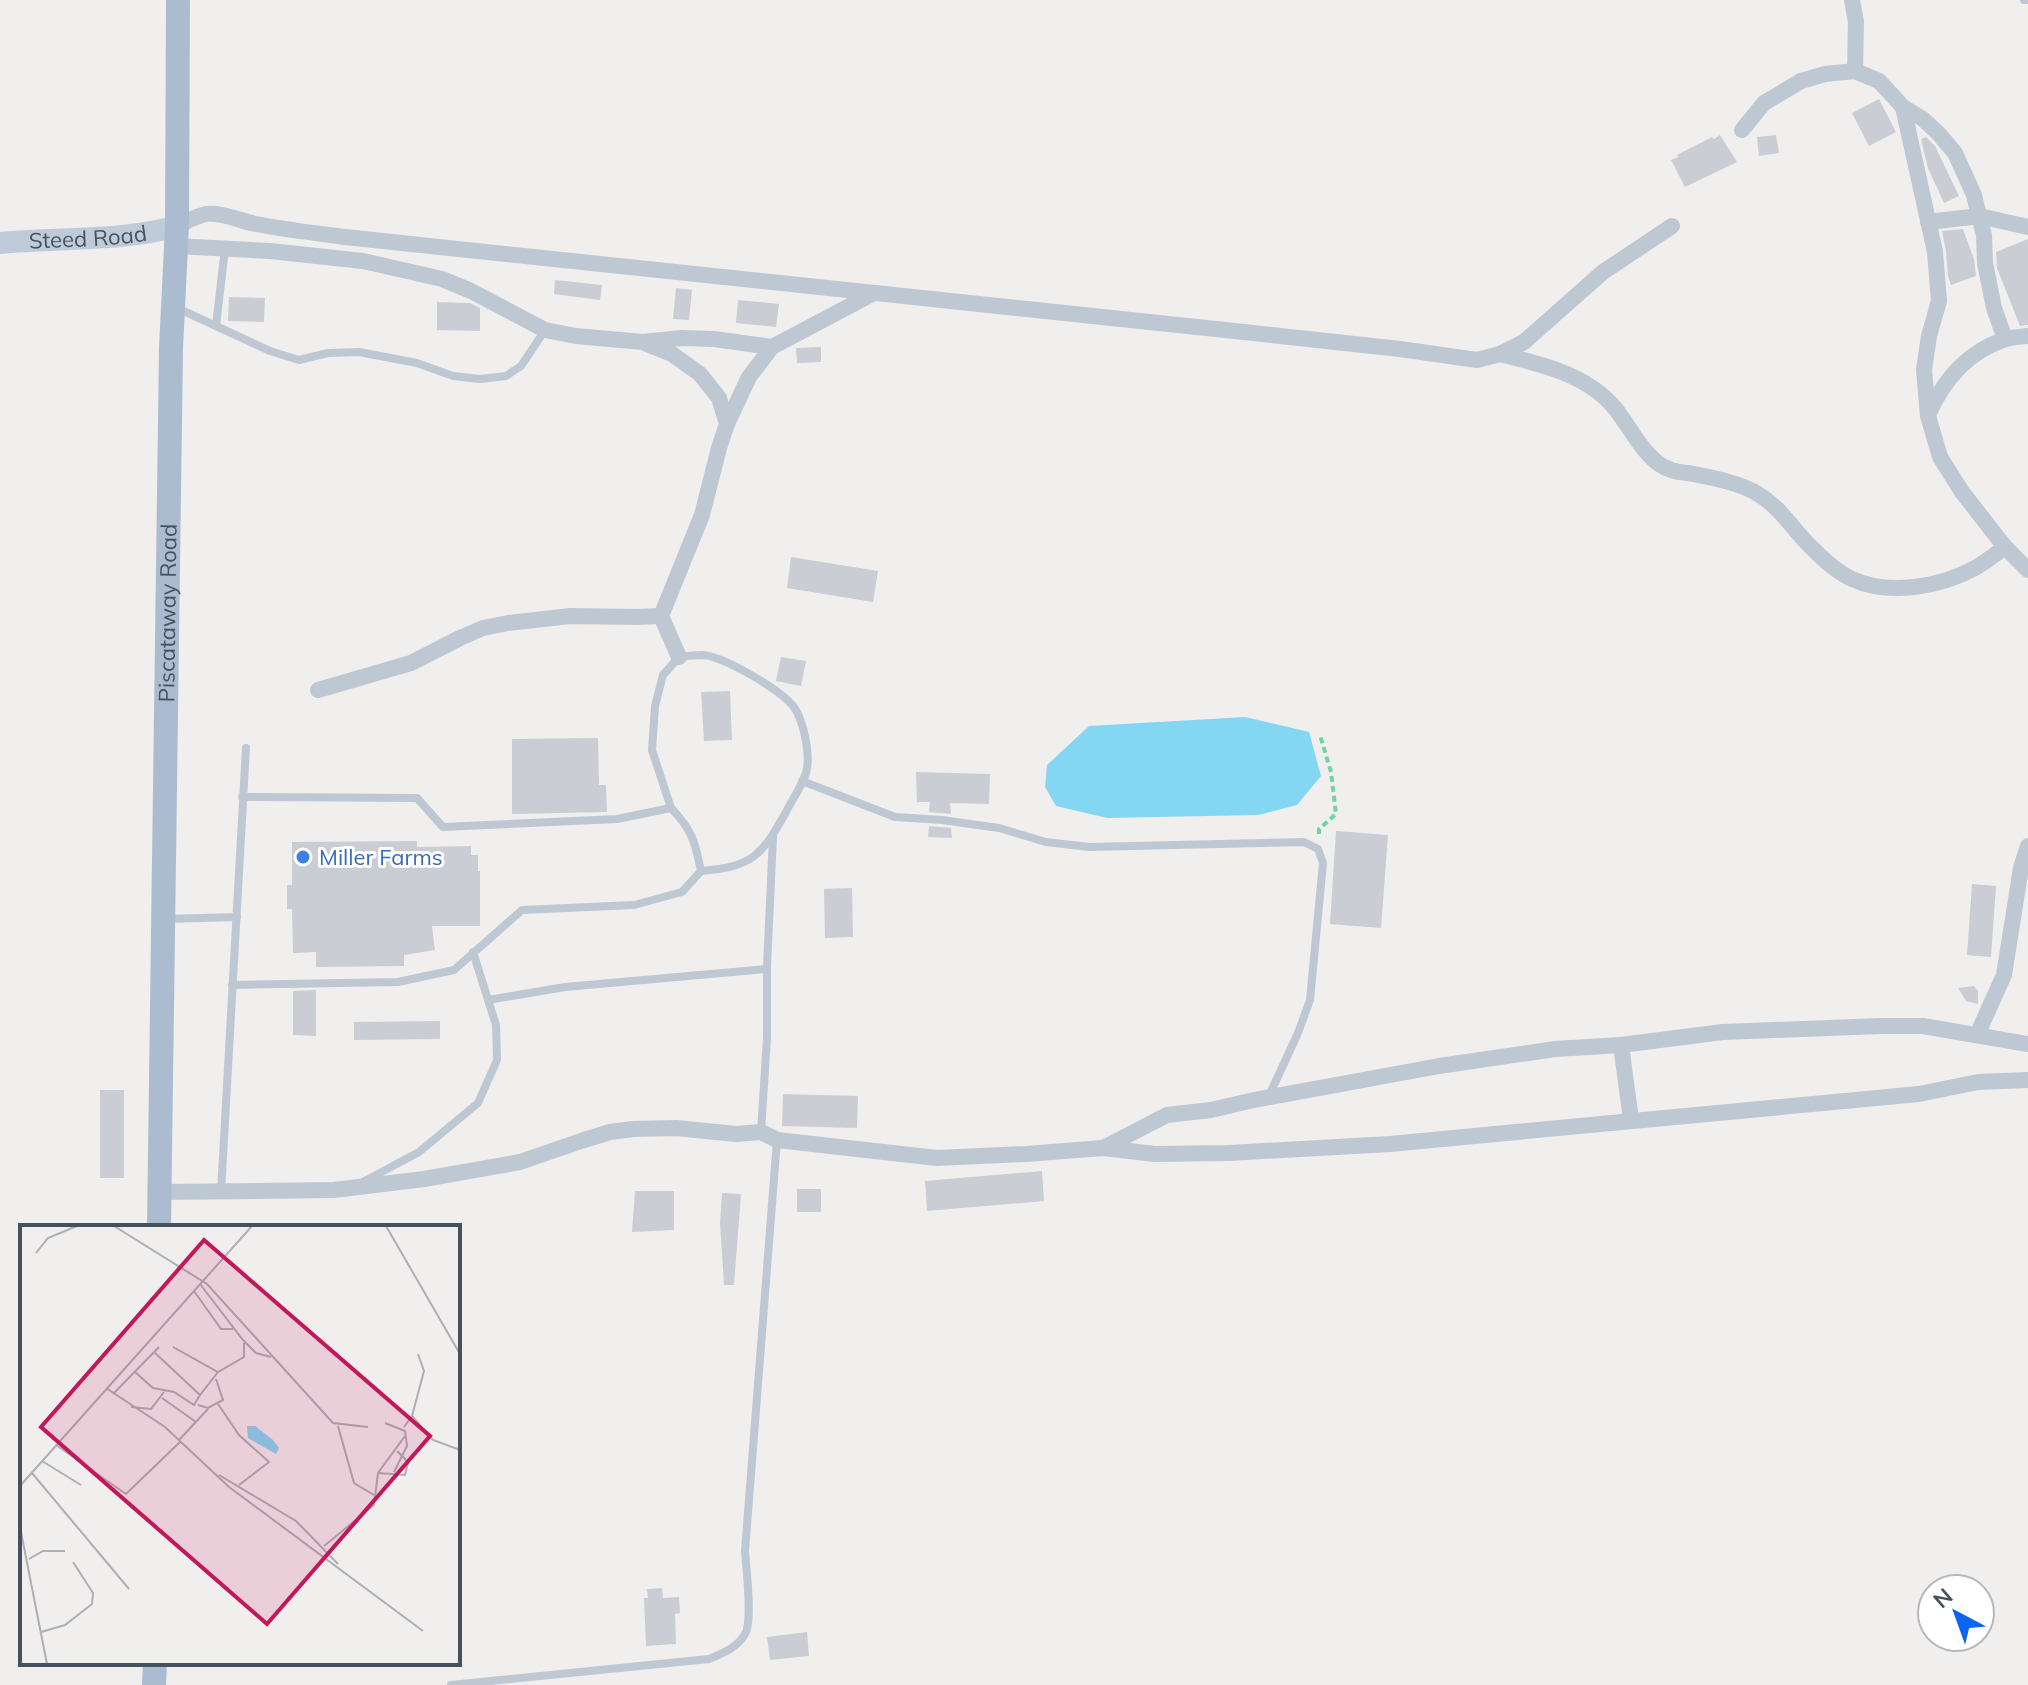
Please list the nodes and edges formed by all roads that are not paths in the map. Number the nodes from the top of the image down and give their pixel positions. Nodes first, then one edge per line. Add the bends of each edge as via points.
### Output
1 (178, 0) edge
2 (1852, 0) edge
3 (1855, 71) junction
4 (1903, 107) junction
5 (1742, 130) dead end
6 (1979, 216) junction
7 (1928, 222) junction
8 (1672, 226) dead end
9 (2028, 227) edge
10 (176, 236) junction
11 (0, 243) edge
12 (225, 248) junction
13 (874, 293) junction
14 (173, 305) junction
15 (216, 326) junction
16 (545, 330) junction
17 (2028, 336) edge
18 (2005, 339) junction
19 (643, 342) junction
20 (772, 347) junction
21 (1500, 354) junction
22 (1928, 416) junction
23 (727, 424) junction
24 (2005, 547) junction
25 (2028, 570) edge
26 (661, 616) junction
27 (679, 657) junction
28 (318, 690) dead end
29 (246, 748) dead end
30 (802, 781) junction
31 (242, 797) junction
32 (671, 808) junction
33 (774, 834) junction
34 (2028, 846) edge
35 (701, 871) junction
36 (237, 917) junction
37 (162, 919) junction
38 (473, 952) junction
39 (767, 969) junction
40 (232, 985) junction
41 (488, 1000) junction
42 (1977, 1035) junction
43 (2028, 1044) edge
44 (1621, 1045) junction
45 (2028, 1080) edge
46 (1268, 1098) junction
47 (1631, 1120) junction
48 (761, 1132) junction
49 (777, 1140) junction
50 (1103, 1148) junction
51 (352, 1188) junction
52 (159, 1192) junction
53 (221, 1192) junction
54 (159, 1225) edge
55 (155, 1665) edge
56 (154, 1685) edge
57 (451, 1685) edge

1 - 10 main road, Piscataway Road
2 - 3 street
3 - 4 street via 1879,81
3 - 5 street via 1801,81 1764,103
4 - 6 street via 1923,119 1955,153
4 - 7 street
6 - 7 street
6 - 9 street
6 - 18 street via 1994,308
7 - 22 street via 1939,301 1924,370
8 - 21 street via 1603,272 1524,342
10 - 11 street, Steed Road via 158,232
10 - 12 street
10 - 13 street via 195,217 209,214 345,237
10 - 14 main road, Piscataway Road
12 - 15 lane
12 - 16 street via 363,261 442,279
13 - 20 street
13 - 21 street via 1477,360
14 - 15 lane
14 - 37 main road, Piscataway Road
15 - 16 lane via 299,360 359,352 480,379 506,376 521,366
16 - 19 street
17 - 18 street
18 - 22 street via 1951,374
19 - 20 street via 714,339
19 - 23 street via 700,374 719,398
20 - 23 street via 749,377
21 - 24 street via 1544,365 1597,392 1660,464 1757,493 1832,567 1852,579 1890,587 1924,586 1952,579
22 - 24 street via 1940,457
23 - 26 street via 702,515
24 - 25 street
26 - 27 street
26 - 28 street via 570,616 483,628 411,663
27 - 30 lane via 706,655 737,667 794,708 806,736
27 - 32 lane via 663,675 652,750
29 - 31 lane
30 - 33 lane
30 - 46 lane via 895,817 999,828 1046,842 1089,847 1304,842 1318,849 1323,863 1310,1000
31 - 32 lane via 417,798 443,827 617,819
31 - 36 lane
32 - 35 lane via 696,846
33 - 35 lane via 749,860
33 - 39 lane
34 - 42 street via 2004,975
35 - 38 lane via 682,892 634,905 522,910
36 - 37 lane
36 - 40 lane
37 - 52 main road, Piscataway Road
38 - 40 lane via 454,970 398,982
38 - 41 lane
39 - 41 lane via 565,987
39 - 48 lane
40 - 53 lane
41 - 51 lane via 496,1025 497,1060 478,1103 419,1152
42 - 43 street
42 - 44 street via 1880,1026 1723,1032
44 - 46 street via 1528,1052
44 - 47 street
45 - 47 street
46 - 50 street via 1167,1115
47 - 50 street via 1390,1144 1229,1153
48 - 49 street
48 - 51 street via 610,1132 485,1170
49 - 50 street via 937,1158
49 - 57 lane via 745,1551 747,1632 731,1650 709,1659
51 - 53 street
52 - 53 street
52 - 54 main road, Piscataway Road
55 - 56 main road

